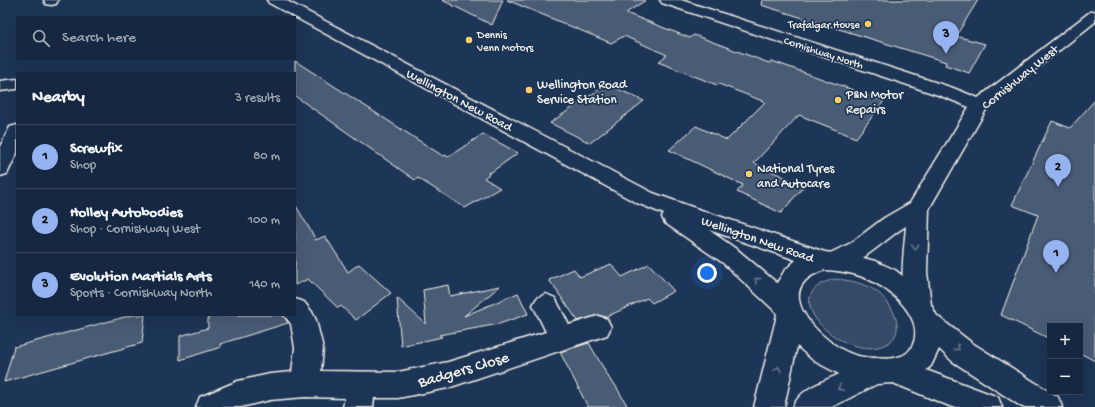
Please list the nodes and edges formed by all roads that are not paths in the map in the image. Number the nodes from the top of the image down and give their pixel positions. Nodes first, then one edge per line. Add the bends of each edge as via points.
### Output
1 (274, 0) edge
2 (667, 0) edge
3 (1095, 16) edge
4 (16, 84) edge
5 (0, 86) edge
6 (980, 106) junction
7 (16, 133) edge
8 (0, 169) edge
9 (646, 198) junction
10 (918, 208) junction
11 (831, 261) junction
12 (546, 305) dead end
13 (296, 311) edge
14 (788, 311) junction
15 (923, 314) junction
16 (598, 326) dead end
17 (562, 338) junction
18 (884, 372) junction
19 (305, 384) junction
20 (360, 396) edge
21 (211, 407) edge
22 (769, 407) edge
23 (808, 407) edge
24 (986, 407) edge
25 (1047, 407) edge

1 - 9 street, Wellington New Road
2 - 6 street, Cornishway North via 946,92
3 - 6 street, Cornishway West via 998,89
4 - 5 street
6 - 10 street, Cornishway West
7 - 8 street
9 - 11 street, Wellington New Road via 697,218
14 -> 9 street, Wellington New Road via 731,257
10 - 11 street, Cornishway West via 860,249
10 -> 15 street, Cornishway West via 915,272
11 - 14 street via 807,266 794,276 787,289
11 - 15 street via 860,265 882,274 902,288
12 - 17 street
13 - 19 street via 303,320 309,348
14 - 18 street via 803,335 822,352 847,365
22 -> 14 street
15 - 18 street via 929,336 927,348 920,359 909,367
15 -> 25 street via 962,352
16 - 17 street, Badgers Close
17 - 20 street, Badgers Close via 448,374
18 -> 23 street via 820,398
18 - 24 street
19 - 20 street, Badgers Close
19 - 21 street, Badgers Close via 270,386 238,394

